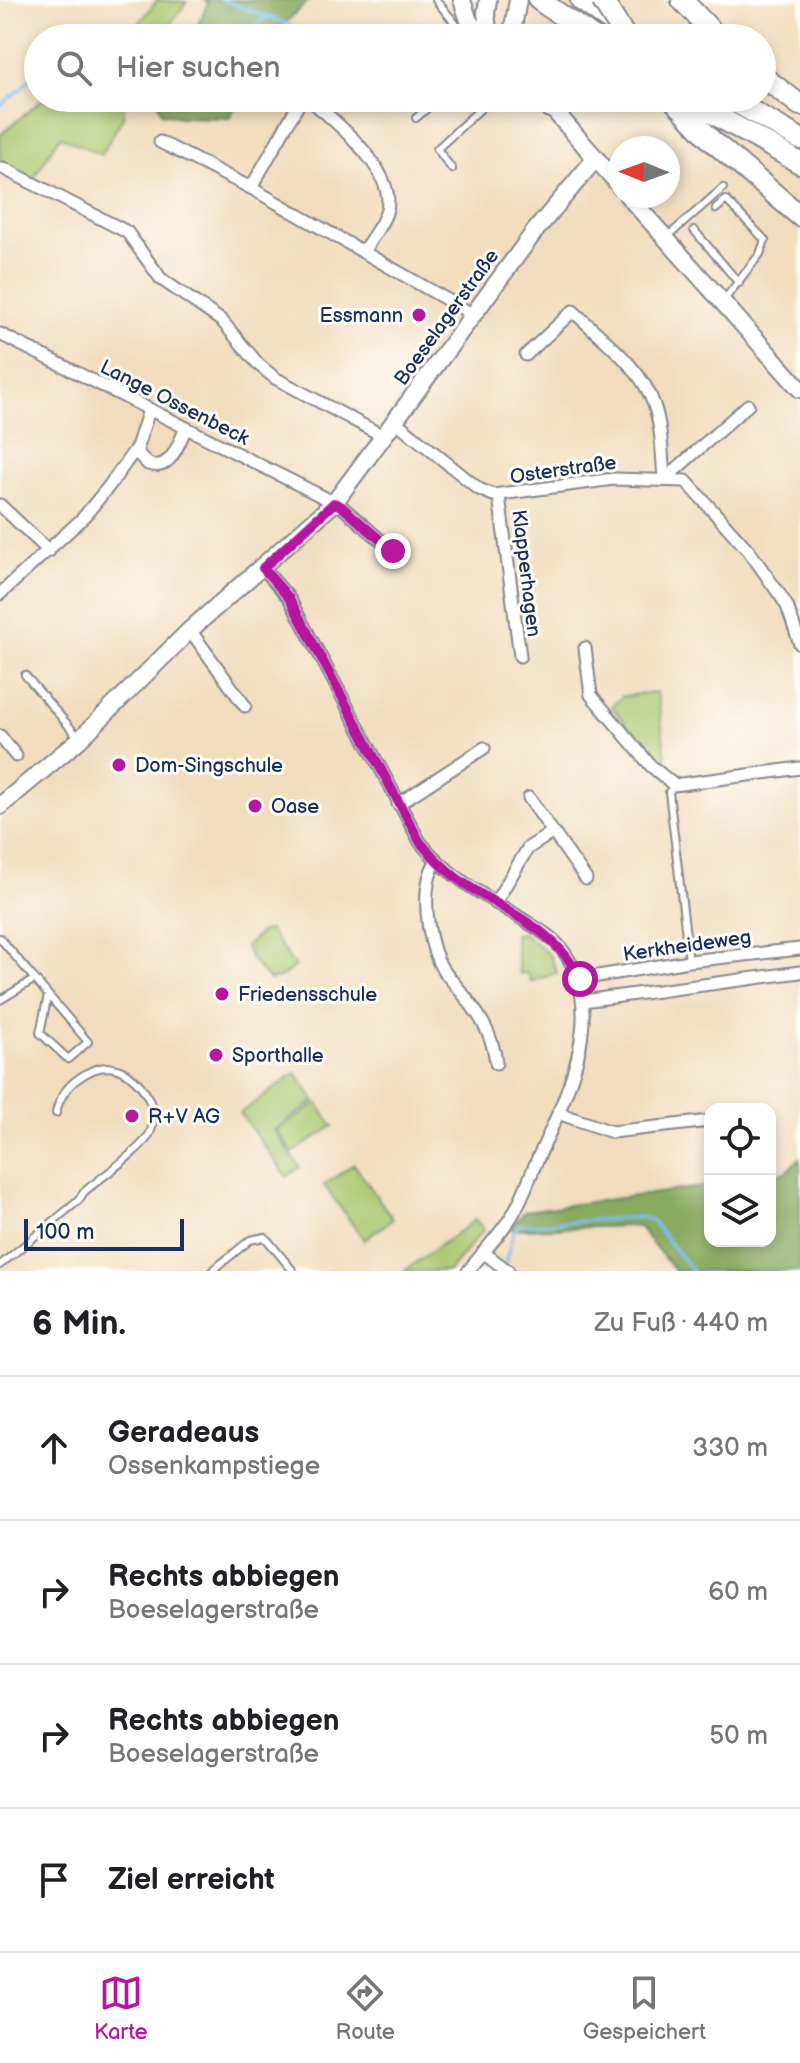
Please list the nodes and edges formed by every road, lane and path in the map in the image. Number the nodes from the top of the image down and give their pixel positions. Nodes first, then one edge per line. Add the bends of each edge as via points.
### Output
1 (436, 0) edge
2 (462, 0) edge
3 (488, 0) edge
4 (518, 0) edge
5 (539, 0) edge
6 (581, 0) edge
7 (602, 0) edge
8 (682, 0) edge
9 (456, 24) edge
10 (471, 24) edge
11 (487, 24) edge
12 (514, 24) edge
13 (573, 24) edge
14 (616, 24) edge
15 (617, 24) edge
16 (705, 24) edge
17 (776, 87) edge
18 (800, 105) edge
19 (297, 112) edge
20 (323, 112) edge
21 (423, 112) edge
22 (477, 112) edge
23 (556, 112) edge
24 (685, 112) edge
25 (711, 112) edge
26 (753, 112) edge
27 (416, 118) dead end
28 (800, 139) edge
29 (160, 142) dead end
30 (596, 158) junction
31 (800, 163) edge
32 (3, 168) dead end
33 (452, 169) dead end
34 (608, 172) edge
35 (251, 188) junction
36 (723, 188) dead end
37 (639, 208) edge
38 (716, 209) dead end
39 (800, 216) edge
40 (686, 220) junction
41 (666, 238) junction
42 (363, 252) junction
43 (739, 283) junction
44 (721, 302) junction
45 (472, 314) junction
46 (0, 334) edge
47 (526, 355) dead end
48 (800, 389) edge
49 (748, 405) dead end
50 (149, 410) junction
51 (395, 421) junction
52 (186, 428) junction
53 (385, 437) junction
54 (137, 447) junction
55 (667, 479) junction
56 (499, 496) junction
57 (334, 503) junction
58 (2, 510) edge
59 (49, 551) junction
60 (393, 551) dead end
61 (263, 568) junction
62 (0, 594) edge
63 (800, 605) edge
64 (787, 606) junction
65 (190, 630) junction
66 (800, 644) edge
67 (585, 648) dead end
68 (520, 656) dead end
69 (25, 675) dead end
70 (245, 706) dead end
71 (0, 736) edge
72 (80, 739) junction
73 (484, 748) dead end
74 (16, 756) dead end
75 (800, 768) edge
76 (674, 785) junction
77 (529, 798) dead end
78 (398, 804) junction
79 (0, 806) edge
80 (553, 832) junction
81 (436, 862) junction
82 (586, 879) dead end
83 (495, 903) junction
84 (0, 938) edge
85 (800, 949) edge
86 (689, 961) junction
87 (800, 972) edge
88 (35, 979) junction
89 (580, 979) junction
90 (48, 995) junction
91 (0, 1000) edge
92 (583, 1001) junction
93 (496, 1063) dead end
94 (56, 1113) dead end
95 (558, 1113) junction
96 (704, 1122) edge
97 (488, 1256) junction
98 (0, 1265) edge
99 (507, 1270) edge
100 (212, 1271) edge
101 (293, 1271) edge
102 (468, 1271) edge

1 - 9 lane
2 - 10 street
3 - 11 street
4 - 12 street
5 - 13 highway
6 - 14 highway
7 - 15 highway, bridge
8 - 16 highway
17 - 18 highway
19 - 35 street
20 - 42 street via 383,178 388,195 386,213
21 - 27 lane
22 - 33 lane via 437,149
23 - 30 street
24 - 39 highway
25 - 31 highway
26 - 28 highway
29 - 35 street
30 - 34 street
30 - 45 street, Boeselagerstraße
32 - 53 street via 127,232 161,279 222,321 275,378
35 - 42 street
36 - 40 lane
37 - 41 street
38 - 43 lane via 726,200 765,240
40 - 41 lane
40 - 43 lane
41 - 44 street
42 - 45 street
43 - 44 lane
44 - 48 street
45 - 51 street, Boeselagerstraße
46 - 50 street, Lange Ossenbeck
47 - 55 street via 573,311 644,384 654,404
49 - 55 street
50 - 52 street, Lange Ossenbeck
50 - 54 street
51 - 53 street, Boeselagerstraße
51 - 56 street, Osterstraße via 479,489
52 - 54 street via 172,457 161,465 148,464
52 - 57 street, Lange Ossenbeck
53 - 57 street, Boeselagerstraße
54 - 59 street via 82,519
55 - 56 street, Osterstraße via 614,479
55 - 64 street via 686,481 749,551
56 - 68 street, Klapperhagen
57 - 60 street
57 - 61 street, Boeselagerstraße
58 - 59 street
59 - 62 street
61 - 65 street, Boeselagerstraße
61 - 78 street via 289,598
63 - 64 street
64 - 66 street
65 - 70 street
65 - 72 street, Boeselagerstraße
67 - 76 street via 591,695 651,766
69 - 72 lane
71 - 74 street
72 - 79 street, Boeselagerstraße
73 - 78 street
75 - 76 street
76 - 86 lane via 669,792
77 - 80 street
78 - 81 street
80 - 82 street
80 - 83 street via 528,848
81 - 83 street
81 - 93 street via 428,874 428,920 439,964 481,1017
83 - 89 street via 560,946
84 - 88 lane
85 - 86 street, Kerkheideweg
86 - 89 street, Kerkheideweg
87 - 92 street, Kerkheideweg
88 - 90 lane
88 - 91 lane
89 - 92 street
90 - 90 lane via 88,1042 68,1059 40,1033
92 - 95 street via 580,1056
94 - 98 lane via 72,1083 109,1067 137,1082 153,1112 149,1135 142,1142
95 - 96 street via 612,1132
95 - 97 street
97 - 99 street
97 - 102 street
100 - 101 lane via 250,1240 265,1237

